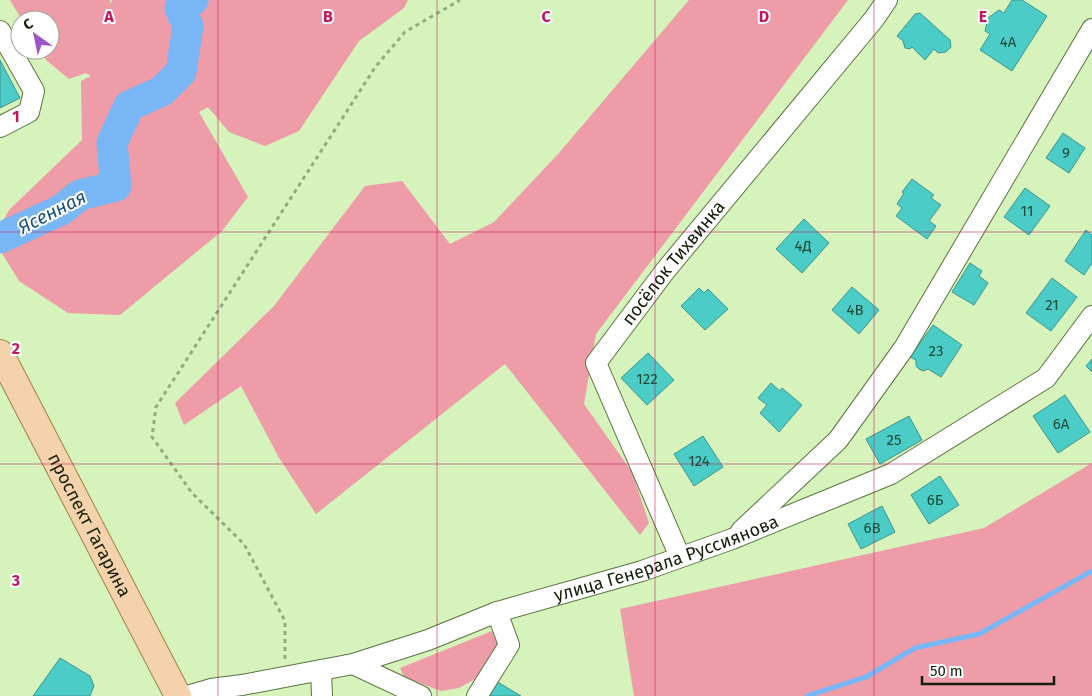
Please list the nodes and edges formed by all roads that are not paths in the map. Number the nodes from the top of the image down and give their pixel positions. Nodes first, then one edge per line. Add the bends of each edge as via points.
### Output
1 (887, 0) edge
2 (1092, 29) edge
3 (0, 31) edge
4 (0, 127) edge
5 (1092, 316) edge
6 (0, 353) edge
7 (732, 539) junction
8 (680, 558) junction
9 (497, 612) junction
10 (353, 664) junction
11 (321, 670) junction
12 (178, 696) edge
13 (187, 696) edge
14 (322, 696) edge
15 (421, 696) edge
16 (477, 696) edge

1 - 8 lane, посёлок Тихвинка via 665,271 596,362
2 - 7 lane via 904,348 838,440
3 - 4 lane via 34,91 29,112
5 - 7 lane, улица Генерала Руссиянова via 1046,378 916,459 891,474
6 - 12 main road, проспект Гагарина
7 - 8 lane, улица Генерала Руссиянова
8 - 9 lane, улица Генерала Руссиянова
9 - 10 lane, улица Генерала Руссиянова via 428,640
9 - 16 lane via 509,645
10 - 11 lane, улица Генерала Руссиянова
10 - 15 lane
11 - 13 lane, улица Генерала Руссиянова
11 - 14 lane

